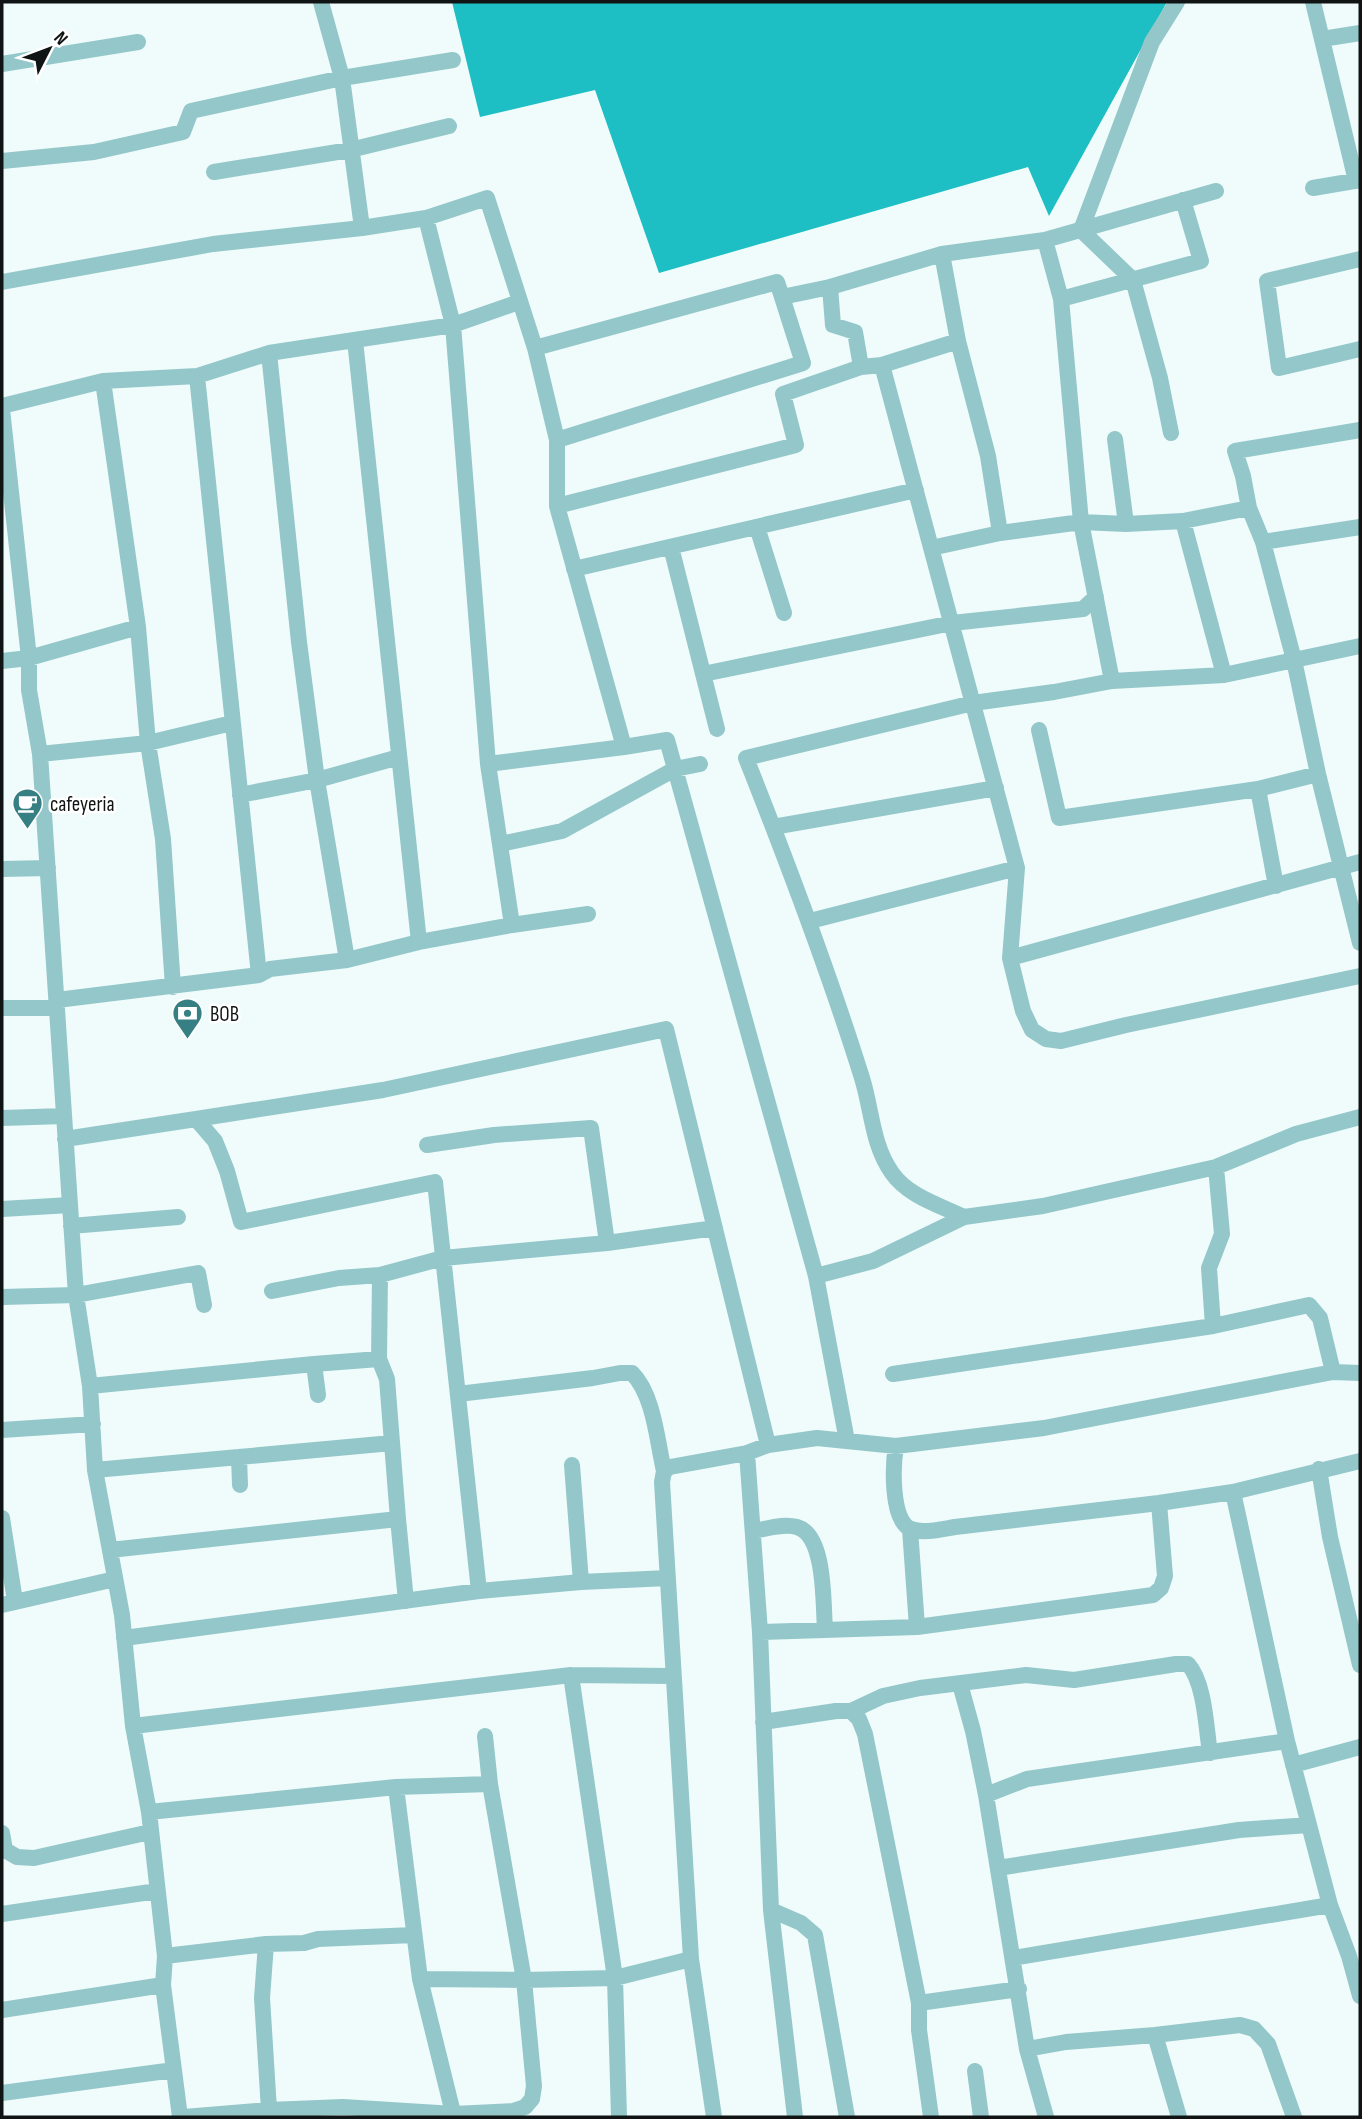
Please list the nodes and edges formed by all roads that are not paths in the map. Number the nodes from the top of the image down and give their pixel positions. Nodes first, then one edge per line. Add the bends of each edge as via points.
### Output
1 (321, 2) edge
2 (1177, 2) edge
3 (1313, 2) edge
4 (1360, 33) edge
5 (1322, 39) junction
6 (138, 42) dead end
7 (453, 60) dead end
8 (2, 64) edge
9 (342, 78) junction
10 (449, 126) dead end
11 (350, 150) junction
12 (2, 161) edge
13 (214, 172) dead end
14 (1358, 180) edge
15 (1313, 188) dead end
16 (1216, 191) dead end
17 (1183, 200) junction
18 (426, 218) junction
19 (362, 228) junction
20 (1081, 230) junction
21 (1045, 240) junction
22 (942, 254) junction
23 (1360, 259) edge
24 (1133, 280) junction
25 (2, 282) edge
26 (830, 287) junction
27 (782, 298) junction
28 (1061, 299) junction
29 (519, 302) junction
30 (453, 325) junction
31 (355, 340) junction
32 (958, 341) junction
33 (535, 348) junction
34 (1360, 349) edge
35 (270, 353) junction
36 (882, 365) junction
37 (861, 367) junction
38 (197, 376) junction
39 (103, 382) junction
40 (2, 408) edge
41 (1360, 430) edge
42 (1171, 433) dead end
43 (1115, 439) dead end
44 (557, 440) junction
45 (916, 490) junction
46 (556, 506) junction
47 (1249, 508) junction
48 (1081, 522) junction
49 (1183, 522) junction
50 (1126, 524) junction
51 (757, 527) junction
52 (1360, 527) edge
53 (1000, 533) junction
54 (1262, 542) junction
55 (671, 547) junction
56 (931, 548) junction
57 (574, 569) junction
58 (1096, 597) junction
59 (784, 613) dead end
60 (951, 624) junction
61 (138, 626) junction
62 (1360, 646) edge
63 (29, 658) junction
64 (1294, 660) junction
65 (2, 661) edge
66 (703, 674) junction
67 (1224, 675) junction
68 (1112, 681) junction
69 (973, 703) junction
70 (232, 723) junction
71 (717, 729) dead end
72 (1038, 730) dead end
73 (148, 743) junction
74 (624, 747) junction
75 (40, 754) junction
76 (399, 757) junction
77 (488, 764) junction
78 (700, 764) dead end
79 (675, 769) junction
80 (1318, 774) junction
81 (317, 780) junction
82 (996, 788) junction
83 (1258, 789) junction
84 (240, 795) junction
85 (774, 827) junction
86 (500, 844) junction
87 (1360, 862) edge
88 (1341, 865) junction
89 (1017, 867) junction
90 (48, 868) junction
91 (2, 869) edge
92 (1276, 887) junction
93 (588, 914) dead end
94 (810, 921) junction
95 (512, 925) junction
96 (419, 942) junction
97 (1360, 943) edge
98 (1010, 958) junction
99 (347, 960) junction
100 (259, 975) junction
101 (1360, 975) edge
102 (173, 987) junction
103 (57, 1004) junction
104 (2, 1008) edge
105 (64, 1116) junction
106 (1360, 1117) edge
107 (2, 1118) edge
108 (196, 1119) junction
109 (65, 1139) junction
110 (427, 1145) dead end
111 (1216, 1167) junction
112 (70, 1205) junction
113 (2, 1209) edge
114 (178, 1217) dead end
115 (964, 1217) junction
116 (71, 1226) junction
117 (715, 1228) junction
118 (607, 1242) junction
119 (443, 1258) junction
120 (380, 1275) junction
121 (816, 1276) junction
122 (272, 1291) dead end
123 (76, 1295) junction
124 (2, 1297) edge
125 (204, 1305) dead end
126 (1213, 1326) junction
127 (379, 1359) junction
128 (314, 1364) junction
129 (1333, 1372) junction
130 (1360, 1373) edge
131 (893, 1374) dead end
132 (90, 1386) junction
133 (458, 1394) junction
134 (318, 1395) dead end
135 (93, 1424) junction
136 (2, 1430) edge
137 (846, 1440) junction
138 (392, 1443) junction
139 (768, 1445) junction
140 (896, 1446) junction
141 (747, 1453) junction
142 (239, 1457) junction
143 (1360, 1461) edge
144 (572, 1465) dead end
145 (1319, 1469) junction
146 (95, 1470) junction
147 (664, 1471) junction
148 (240, 1485) dead end
149 (1233, 1492) junction
150 (1159, 1503) junction
151 (2, 1518) edge
152 (398, 1519) junction
153 (910, 1529) junction
154 (753, 1531) junction
155 (110, 1550) junction
156 (668, 1578) junction
157 (115, 1579) junction
158 (581, 1582) junction
159 (479, 1591) junction
160 (406, 1601) junction
161 (8, 1603) edge
162 (916, 1627) junction
163 (825, 1630) junction
164 (760, 1632) junction
165 (124, 1638) junction
166 (1360, 1665) edge
167 (571, 1675) junction
168 (672, 1676) junction
169 (960, 1684) junction
170 (851, 1711) junction
171 (763, 1722) junction
172 (133, 1726) junction
173 (485, 1736) dead end
174 (1287, 1741) junction
175 (1360, 1747) edge
176 (1210, 1753) junction
177 (1293, 1765) junction
178 (490, 1784) junction
179 (396, 1787) junction
180 (986, 1795) junction
181 (149, 1812) junction
182 (1309, 1825) junction
183 (150, 1832) junction
184 (2, 1833) edge
185 (998, 1868) junction
186 (157, 1891) junction
187 (1330, 1905) junction
188 (771, 1910) junction
189 (2, 1914) edge
190 (414, 1935) junction
191 (266, 1944) junction
192 (1355, 1955) edge
193 (164, 1956) junction
194 (1013, 1958) junction
195 (691, 1959) junction
196 (615, 1978) junction
197 (420, 1979) junction
198 (524, 1980) junction
199 (163, 1985) junction
200 (1019, 1989) junction
201 (1360, 1996) edge
202 (919, 2003) junction
203 (2, 2010) edge
204 (1155, 2035) junction
205 (1027, 2049) junction
206 (174, 2070) junction
207 (975, 2071) dead end
208 (2, 2094) edge
209 (269, 2110) junction
210 (454, 2116) edge
211 (182, 2117) edge
212 (620, 2117) edge
213 (714, 2117) edge
214 (795, 2117) edge
215 (847, 2117) edge
216 (931, 2117) edge
217 (981, 2117) edge
218 (1046, 2117) edge
219 (1179, 2117) edge
220 (1294, 2117) edge

1 - 9 street
2 - 20 street via 1152,42
3 - 5 street
4 - 5 street
5 - 14 street
6 - 8 street
7 - 9 street
9 - 11 street
9 - 12 street via 191,111 183,132 94,152
10 - 11 street
11 - 13 street
11 - 19 street
14 - 15 street
16 - 17 street
17 - 20 street
17 - 24 street via 1201,261
18 - 19 street
18 - 29 street via 487,198
18 - 30 street
19 - 25 street via 213,244
20 - 21 street
20 - 24 street
21 - 22 street
21 - 28 street
22 - 26 street
22 - 32 street
23 - 34 street via 1267,281 1279,368
24 - 28 street
24 - 42 street
26 - 27 street
26 - 37 street via 834,325 856,332
27 - 33 street via 777,282
27 - 44 street via 803,363
28 - 48 street
29 - 30 street
29 - 33 street
30 - 31 street
30 - 77 street
31 - 35 street
31 - 76 street
32 - 36 street
32 - 53 street via 988,456
33 - 44 street
35 - 38 street
35 - 81 street
36 - 37 street
36 - 45 street
37 - 46 street via 783,394 796,445
38 - 39 street
38 - 70 street
39 - 40 street
39 - 61 street
40 - 63 street
41 - 47 street via 1235,451
43 - 50 street
44 - 46 street
45 - 51 street
45 - 56 street
46 - 57 street
47 - 49 street
47 - 54 street
48 - 50 street
48 - 53 street
48 - 58 street
49 - 50 street
49 - 67 street
51 - 55 street
51 - 59 street
52 - 54 street
53 - 56 street
54 - 64 street
55 - 57 street
55 - 66 street
56 - 60 street
57 - 74 street
58 - 60 street via 1083,609
58 - 68 street
60 - 66 street
60 - 69 street
61 - 63 street
61 - 73 street
62 - 64 street
63 - 65 street
63 - 75 street via 29,690
64 - 67 street
64 - 80 street
66 - 71 street
67 - 68 street
68 - 69 street
69 - 82 street
69 - 85 street via 746,758
70 - 73 street
70 - 84 street
72 - 83 street via 1059,818
73 - 75 street
73 - 102 street via 163,839
74 - 77 street
74 - 79 street via 667,740
75 - 90 street
76 - 81 street
76 - 96 street
77 - 86 street
78 - 79 street
79 - 86 street via 562,831
79 - 121 street
80 - 83 street
80 - 88 street
81 - 84 street
81 - 99 street
82 - 85 street
82 - 89 street
83 - 92 street
84 - 100 street
85 - 94 street
86 - 95 street
87 - 88 street
88 - 92 street
88 - 97 street
89 - 94 street
89 - 98 street
90 - 91 street
90 - 103 street
92 - 98 street
93 - 95 street
94 - 115 street via 863,1080 878,1149 907,1189
95 - 96 street
96 - 99 street
98 - 101 street via 1032,1030 1061,1041
99 - 100 street via 270,969
100 - 102 street
102 - 103 street
103 - 104 street
103 - 105 street
105 - 107 street
105 - 109 street
106 - 111 street via 1296,1134
108 - 109 street
108 - 117 street via 383,1090 666,1029
108 - 119 street via 215,1141 241,1222 435,1182
109 - 112 street
110 - 118 street via 591,1128
111 - 115 street via 1043,1206
111 - 126 street via 1222,1234 1209,1268
112 - 113 street
112 - 116 street
114 - 116 street
115 - 121 street via 873,1261
116 - 123 street
117 - 118 street
117 - 139 street
118 - 119 street
119 - 120 street
119 - 133 street
120 - 122 street
120 - 127 street
121 - 137 street
123 - 124 street
123 - 125 street via 198,1273
123 - 132 street
126 - 129 street via 1309,1305 1320,1318
126 - 131 street
127 - 128 street
127 - 138 street via 387,1379
128 - 132 street
128 - 134 street
129 - 130 street
129 - 140 street via 1044,1428
132 - 135 street
133 - 147 street via 632,1374 647,1396
133 - 159 street
135 - 136 street
135 - 146 street
137 - 139 street via 817,1438
137 - 140 street
138 - 142 street
138 - 152 street
139 - 141 street
140 - 153 street via 892,1470 895,1497 903,1523
141 - 147 street
141 - 154 street
142 - 146 street
142 - 148 street
143 - 145 street
144 - 158 street
145 - 149 street
145 - 166 street
146 - 155 street
147 - 156 street
149 - 150 street
149 - 174 street
150 - 153 street
150 - 162 street via 1166,1577 1153,1595
151 - 161 street
152 - 155 street
152 - 160 street
153 - 162 street
154 - 163 street via 784,1526 807,1532 820,1560
154 - 164 street
155 - 157 street
156 - 158 street
156 - 168 street
157 - 161 street
157 - 165 street
158 - 159 street
159 - 160 street
160 - 165 street
162 - 163 street
163 - 164 street
164 - 171 street
165 - 172 street
167 - 168 street
167 - 172 street
167 - 196 street
168 - 195 street
169 - 170 street via 883,1696
169 - 176 street via 1026,1675 1074,1680 1188,1664 1199,1685
169 - 180 street
170 - 171 street
170 - 202 street via 865,1734
171 - 188 street
172 - 181 street
173 - 178 street
174 - 176 street
174 - 177 street
175 - 177 street
176 - 180 street via 1027,1779
177 - 182 street
178 - 179 street
178 - 198 street
179 - 181 street
179 - 190 street
180 - 185 street
181 - 183 street
182 - 185 street via 1239,1830
182 - 187 street
183 - 184 street via 34,1858 17,1857 5,1850
183 - 186 street
185 - 194 street
186 - 189 street
186 - 193 street
187 - 192 street
187 - 194 street
188 - 214 street
188 - 215 street via 801,1923 815,1935
190 - 191 street
190 - 197 street
191 - 193 street
191 - 209 street via 262,1998
192 - 201 street
193 - 199 street
194 - 200 street
195 - 196 street
195 - 213 street
196 - 198 street
196 - 212 street
197 - 198 street
197 - 210 street
198 - 210 street via 532,2099 513,2111
199 - 203 street
199 - 206 street
200 - 202 street
200 - 205 street
202 - 216 street
204 - 205 street
204 - 219 street
204 - 220 street via 1240,2025 1254,2029 1268,2044
205 - 218 street
206 - 208 street
206 - 211 street
207 - 217 street
209 - 210 street via 343,2107
209 - 211 street

